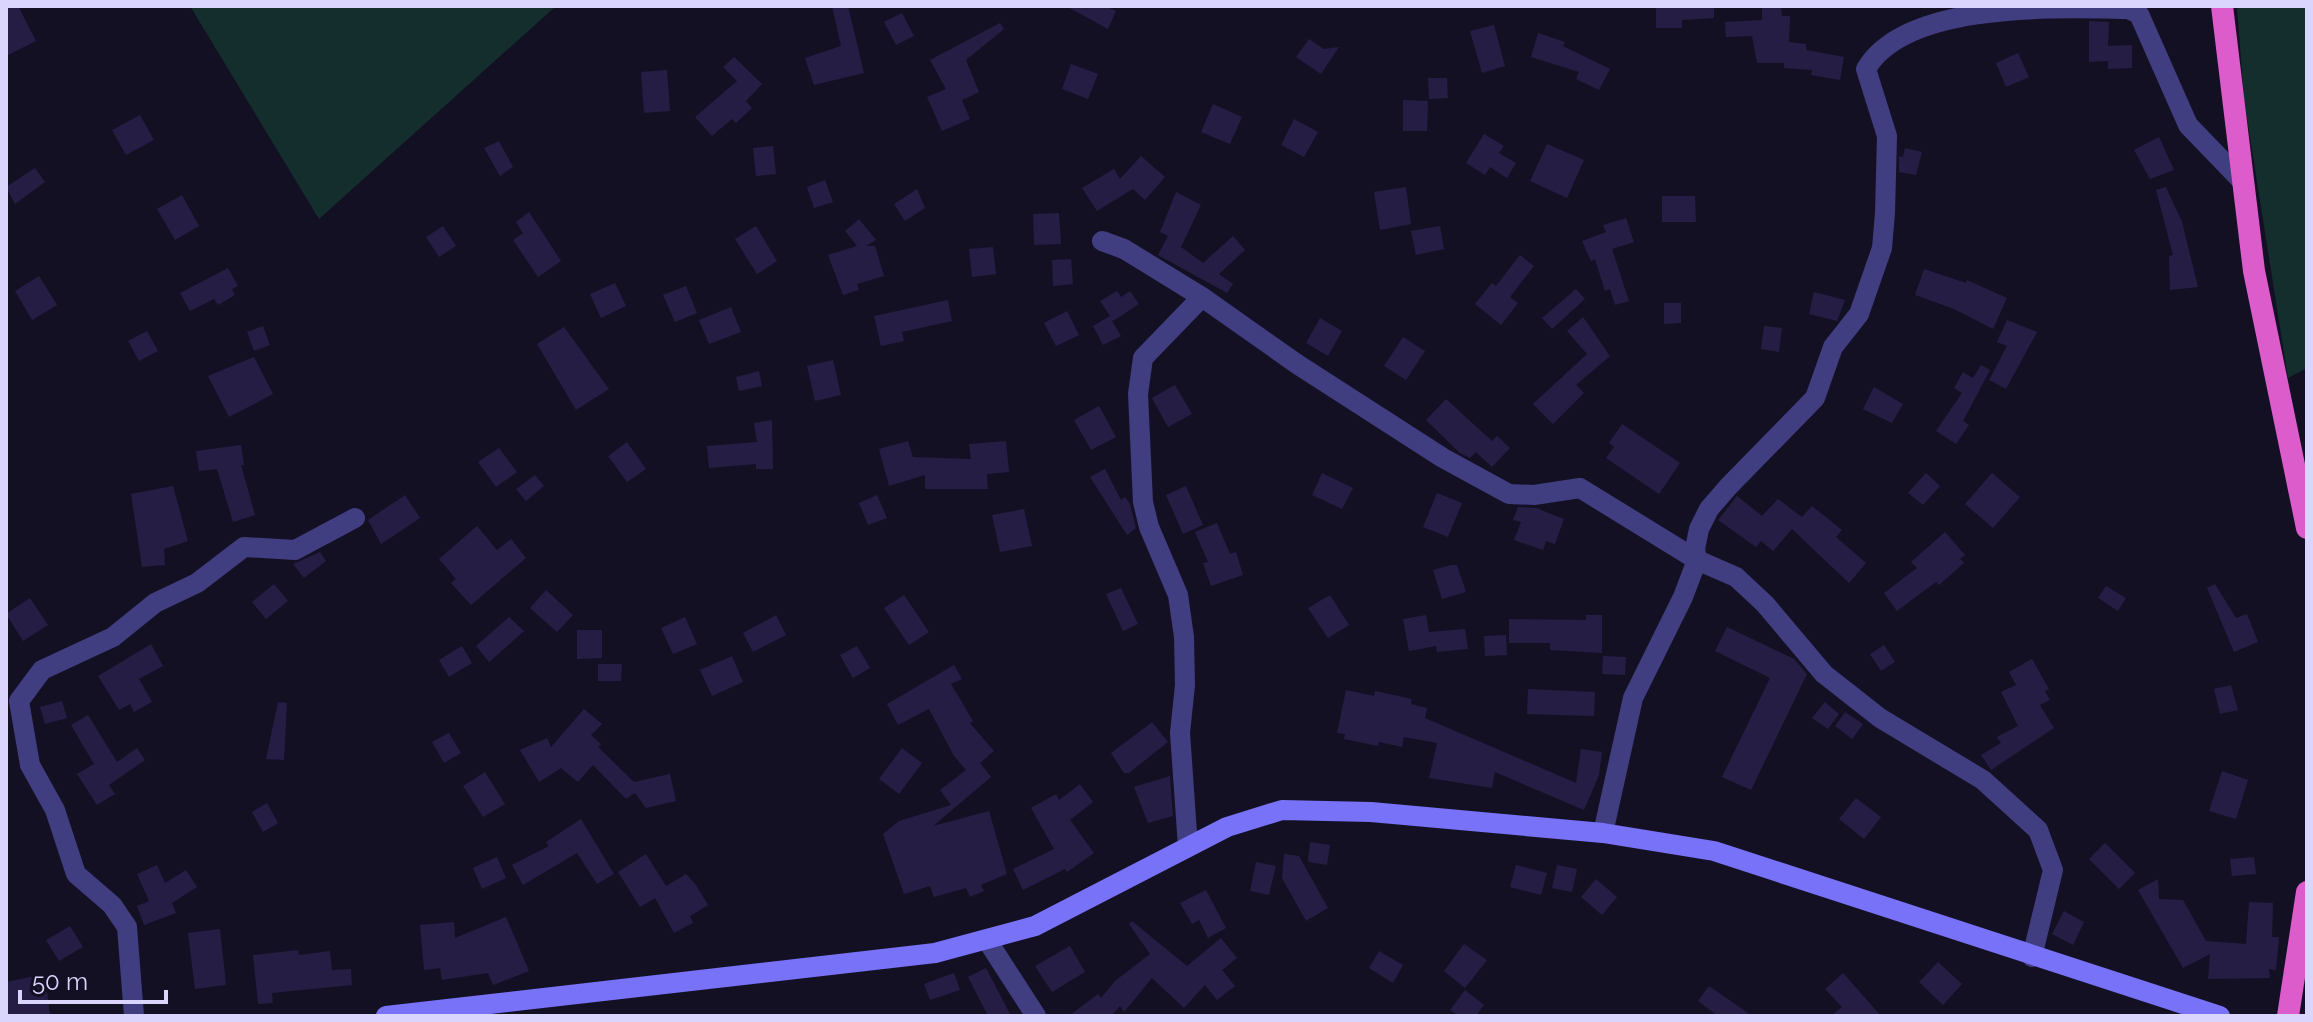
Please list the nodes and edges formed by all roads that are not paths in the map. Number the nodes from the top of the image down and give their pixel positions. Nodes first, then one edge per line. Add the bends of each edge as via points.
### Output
1 (2222, 6) edge
2 (2240, 179) junction
3 (1102, 241) dead end
4 (1202, 297) junction
5 (355, 518) dead end
6 (2307, 528) edge
7 (1697, 560) junction
8 (1603, 833) junction
9 (1188, 847) junction
10 (2307, 892) edge
11 (987, 940) junction
12 (2032, 957) junction
13 (134, 1016) edge
14 (386, 1016) edge
15 (1036, 1016) edge
16 (2220, 1016) edge
17 (2288, 1016) edge

1 - 2 highway
2 - 6 highway via 2262,315
2 - 7 street via 2188,125 2139,14 2128,9 1976,15 1919,29 1875,54 1866,69 1887,136 1885,213 1882,248 1859,314 1833,347 1815,398 1709,509 1699,529
3 - 4 street
4 - 7 street via 1430,449 1509,494 1580,488
4 - 9 street via 1143,358 1138,394 1143,502 1178,595 1184,637 1180,733
5 - 13 street via 295,550 244,547 197,583 155,603 113,637 42,670 19,701 30,765 55,810 76,874 112,905 127,927
7 - 8 street via 1633,698
7 - 12 street via 1736,577 1824,674 1880,718 1983,780 2038,830 2053,870
8 - 9 main road via 1371,812 1282,810 1227,827
8 - 12 main road via 1714,851
9 - 11 main road via 1035,926
10 - 17 highway
11 - 14 main road via 935,953 739,978
11 - 15 street
12 - 16 main road

